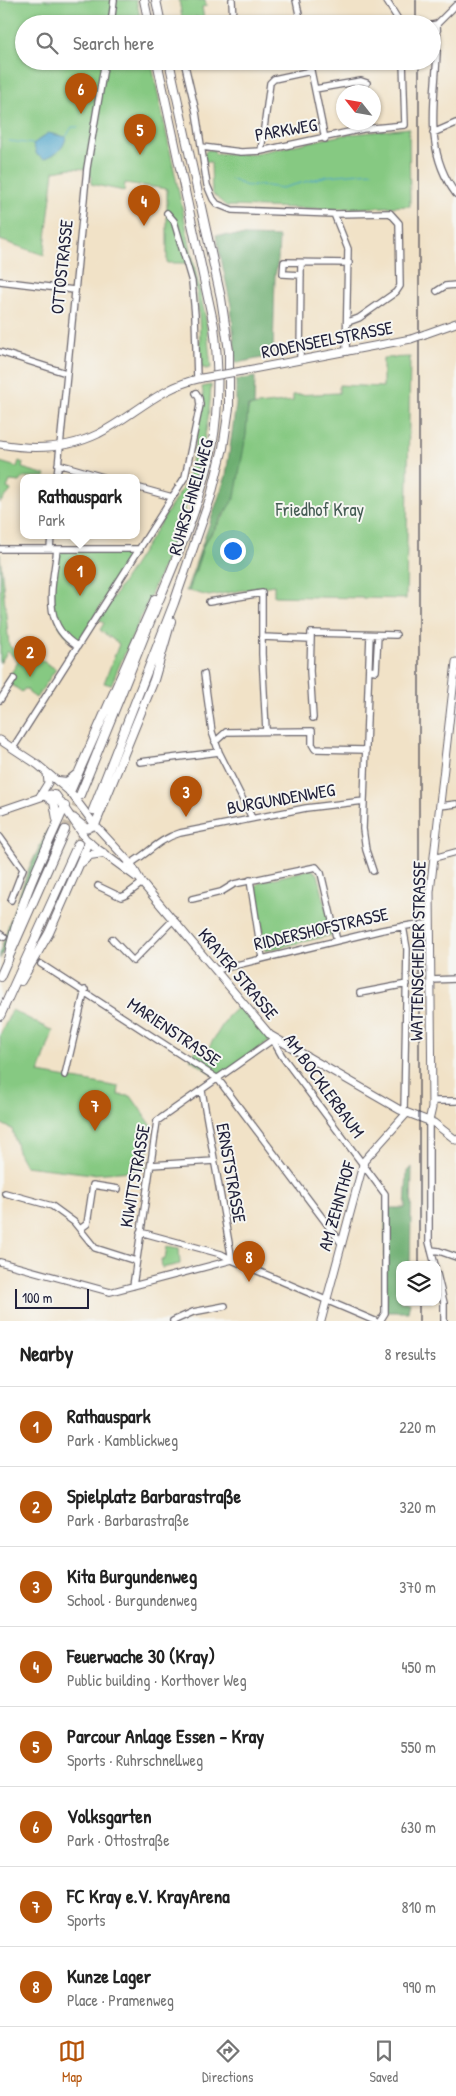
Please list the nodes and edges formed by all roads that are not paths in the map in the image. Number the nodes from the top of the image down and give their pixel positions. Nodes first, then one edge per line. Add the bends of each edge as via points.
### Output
1 (114, 0) edge
2 (144, 0) edge
3 (156, 0) edge
4 (232, 0) edge
5 (296, 0) edge
6 (386, 0) edge
7 (456, 5) edge
8 (112, 15) edge
9 (147, 15) edge
10 (159, 15) edge
11 (233, 15) edge
12 (299, 15) edge
13 (395, 15) edge
14 (441, 19) edge
15 (103, 70) edge
16 (159, 70) edge
17 (171, 70) edge
18 (186, 70) edge
19 (404, 70) edge
20 (435, 70) edge
21 (311, 71) joint
22 (368, 83) dead end
23 (315, 89) junction
24 (456, 123) edge
25 (434, 133) junction
26 (325, 138) junction
27 (202, 148) junction
28 (261, 151) junction
29 (456, 194) edge
30 (167, 213) dead end
31 (334, 214) junction
32 (301, 263) junction
33 (348, 263) junction
34 (301, 275) junction
35 (0, 281) edge
36 (456, 285) edge
37 (74, 290) junction
38 (437, 291) dead end
39 (348, 322) junction
40 (456, 324) edge
41 (0, 352) edge
42 (346, 352) junction
43 (300, 360) junction
44 (66, 373) junction
45 (199, 379) junction
46 (196, 393) dead end
47 (0, 444) edge
48 (59, 446) junction
49 (58, 464) junction
50 (57, 474) edge
51 (93, 474) edge
52 (140, 488) edge
53 (172, 497) junction
54 (51, 539) edge
55 (0, 549) edge
56 (50, 549) junction
57 (57, 549) junction
58 (140, 549) junction
59 (172, 566) junction
60 (209, 602) dead end
61 (174, 603) junction
62 (370, 635) junction
63 (378, 635) junction
64 (396, 635) dead end
65 (262, 637) junction
66 (311, 639) junction
67 (78, 646) junction
68 (456, 662) edge
69 (369, 670) junction
70 (204, 674) dead end
71 (14, 679) dead end
72 (0, 700) edge
73 (313, 718) dead end
74 (266, 730) junction
75 (0, 740) edge
76 (215, 742) junction
77 (13, 748) junction
78 (366, 750) junction
79 (219, 752) junction
80 (140, 762) dead end
81 (82, 766) junction
82 (47, 773) junction
83 (58, 781) junction
84 (70, 792) junction
85 (80, 795) tunnel mouth
86 (46, 796) junction
87 (36, 800) junction
88 (364, 802) junction
89 (456, 804) edge
90 (64, 806) junction
91 (440, 806) junction
92 (82, 808) junction
93 (93, 810) tunnel mouth
94 (0, 811) edge
95 (70, 814) junction
96 (252, 818) junction
97 (57, 825) junction
98 (95, 825) junction
99 (66, 830) tunnel mouth
100 (0, 837) edge
101 (89, 842) junction
102 (78, 844) tunnel mouth
103 (456, 852) edge
104 (103, 853) junction
105 (434, 858) junction
106 (131, 864) junction
107 (79, 866) junction
108 (124, 867) junction
109 (373, 871) dead end
110 (250, 880) junction
111 (140, 881) junction
112 (98, 886) dead end
113 (192, 899) dead end
114 (12, 900) dead end
115 (174, 920) junction
116 (430, 924) junction
117 (403, 926) junction
118 (112, 939) dead end
119 (337, 941) junction
120 (262, 958) junction
121 (8, 960) junction
122 (41, 964) dead end
123 (216, 970) junction
124 (0, 978) edge
125 (431, 980) junction
126 (456, 980) edge
127 (406, 984) junction
128 (85, 990) junction
129 (360, 993) dead end
130 (6, 1003) junction
131 (0, 1016) edge
132 (271, 1038) junction
133 (65, 1075) dead end
134 (218, 1079) junction
135 (202, 1091) junction
136 (456, 1100) edge
137 (432, 1101) junction
138 (406, 1112) junction
139 (429, 1121) junction
140 (456, 1140) edge
141 (214, 1161) junction
142 (151, 1165) junction
143 (363, 1165) junction
144 (118, 1189) dead end
145 (5, 1192) dead end
146 (80, 1229) junction
147 (140, 1232) junction
148 (342, 1244) junction
149 (432, 1250) junction
150 (456, 1257) edge
151 (232, 1260) junction
152 (136, 1261) junction
153 (434, 1261) edge
154 (0, 1262) edge
155 (133, 1286) junction
156 (441, 1291) edge
157 (326, 1301) junction
158 (225, 1306) dead end
159 (172, 1321) edge
160 (321, 1321) edge
161 (375, 1321) edge
162 (380, 1321) edge
163 (444, 1321) edge

1 - 8 street
2 - 9 highway
3 - 10 highway
4 - 11 street
5 - 12 street
6 - 13 street
7 - 14 street
15 - 37 street, OTTOSTRASSE via 87,168
16 - 59 highway, RUHRSCHNELLWEG via 214,326 218,369 208,463
17 - 61 highway, RUHRSCHNELLWEG via 221,298 230,372 228,415 219,468
18 - 27 street
19 - 26 street, PARKWEG via 405,125 363,129
20 - 25 street
21 - 23 street
21 - 28 street via 274,79 270,83
22 - 23 street via 361,81
23 - 26 street
24 - 25 street
25 - 29 street via 441,170
26 - 28 street, PARKWEG
27 - 28 street, PARKWEG
27 - 31 street via 207,185 213,199 224,208
30 - 45 street via 174,221 192,282
31 - 33 street via 346,239
31 - 39 street via 390,213 399,223 400,286 359,318
32 - 33 street
32 - 34 street
32 - 34 street via 284,262 283,274
33 - 39 street
34 - 43 street
35 - 37 street
36 - 38 street
37 - 44 street, OTTOSTRASSE
39 - 42 street
40 - 42 main road, RODENSEELSTRASSE, bridge via 411,339
41 - 44 street
42 - 43 main road, RODENSEELSTRASSE
43 - 45 main road, RODENSEELSTRASSE, bridge
44 - 48 street, OTTOSTRASSE
45 - 48 main road, RODENSEELSTRASSE via 159,394 97,434
46 - 53 street via 200,405 187,469
47 - 48 main road, RODENSEELSTRASSE via 37,448
48 - 49 street, OTTOSTRASSE
49 - 50 street, OTTOSTRASSE
49 - 51 street
52 - 53 street
53 - 58 street
54 - 56 street
55 - 56 street
56 - 57 street
57 - 58 street
57 - 67 street via 53,615 57,629
58 - 67 street
59 - 81 highway via 139,631
59 - 85 highway, RUHRSCHNELLWEG
60 - 65 street via 262,593
61 - 93 highway, RUHRSCHNELLWEG
61 - 98 highway via 154,680
62 - 63 street
62 - 66 street via 311,634
62 - 69 street
63 - 64 street
63 - 69 street via 376,671
65 - 66 street
65 - 74 street
66 - 73 street
67 - 77 street
68 - 91 main road, WATTENSCHEIDER STRASSE
69 - 78 street
70 - 76 street
71 - 72 street
74 - 76 street via 226,732
74 - 78 street via 312,731 313,748
75 - 77 main road, KRAYER STRASSE
76 - 79 street
77 - 82 main road, KRAYER STRASSE
78 - 88 street
79 - 80 street
79 - 96 street
81 - 83 highway via 71,780
81 - 84 highway
82 - 83 main road, KRAYER STRASSE
82 - 87 main road via 47,787
83 - 84 main road, KRAYER STRASSE
84 - 90 main road
84 - 92 main road, KRAYER STRASSE
86 - 87 main road
86 - 90 main road via 56,795
86 - 97 highway via 54,800
87 - 94 main road
88 - 96 street, BURGUNDENWEG via 313,806
88 - 109 street via 363,829
89 - 91 street
90 - 92 main road via 72,803
90 - 95 main road, KRAYER STRASSE
90 - 97 highway
91 - 105 main road, WATTENSCHEIDER STRASSE
92 - 98 main road, KRAYER STRASSE
95 - 98 main road via 85,828
95 - 101 main road, KRAYER STRASSE via 73,823
96 - 106 street, BURGUNDENWEG via 177,834
97 - 121 highway via 28,889
98 - 101 main road
98 - 106 main road, KRAYER STRASSE
99 - 121 highway
100 - 114 street via 23,869
101 - 104 main road, KRAYER STRASSE
101 - 107 highway
102 - 130 highway
103 - 105 street
104 - 107 highway via 88,856
104 - 108 main road, KRAYER STRASSE
105 - 116 main road, WATTENSCHEIDER STRASSE
106 - 108 street, BURGUNDENWEG
106 - 111 main road, KRAYER STRASSE
107 - 130 highway via 32,965
108 - 111 main road, KRAYER STRASSE
110 - 113 street
110 - 119 street via 316,867 321,873
110 - 120 street
111 - 112 street via 122,897
111 - 115 main road, KRAYER STRASSE
115 - 118 street via 133,961
115 - 123 main road, KRAYER STRASSE
116 - 117 street, RIDDERSHOFSTRASSE
116 - 125 main road, WATTENSCHEIDER STRASSE
117 - 119 street, RIDDERSHOFSTRASSE
117 - 127 street, RIDDERSHOFSTRASSE via 407,949
119 - 120 street, RIDDERSHOFSTRASSE
120 - 123 street, RIDDERSHOFSTRASSE
121 - 124 highway
122 - 128 street, MARIENSTRASSE
123 - 132 main road, KRAYER STRASSE
125 - 126 street
125 - 137 main road, WATTENSCHEIDER STRASSE
127 - 129 street
127 - 138 street, RIDDERSHOFSTRASSE
128 - 133 street
128 - 134 street, MARIENSTRASSE
130 - 131 highway
132 - 134 street, KIWITTSTRASSE
132 - 138 main road, KRAYER STRASSE
132 - 143 street, AM BOCKLERBAUM
134 - 135 street, KIWITTSTRASSE
134 - 148 street, MARIENSTRASSE
135 - 141 street, ERNSTSTRASSE
135 - 142 street, KIWITTSTRASSE via 156,1122
136 - 137 street
137 - 139 main road, WATTENSCHEIDER STRASSE
138 - 139 main road, KRAYER STRASSE
138 - 143 main road, AM ZEHNTHOF
139 - 140 main road, KRAYER STRASSE
139 - 149 street via 429,1242
141 - 142 street
141 - 151 street, ERNSTSTRASSE
142 - 147 street, KIWITTSTRASSE
143 - 148 main road, AM ZEHNTHOF
143 - 162 street, AM BOCKLERBAUM via 385,1194 385,1313
144 - 146 street via 93,1185 87,1224
145 - 146 street via 52,1206
146 - 152 street via 95,1248
147 - 151 street via 221,1254
147 - 152 street, KIWITTSTRASSE
148 - 157 main road, AM ZEHNTHOF
149 - 150 street
149 - 153 street
151 - 155 street
151 - 157 street
152 - 155 street, KIWITTSTRASSE
154 - 155 street via 107,1291
156 - 163 street
157 - 160 main road, AM ZEHNTHOF
157 - 161 street
158 - 159 street via 193,1312

